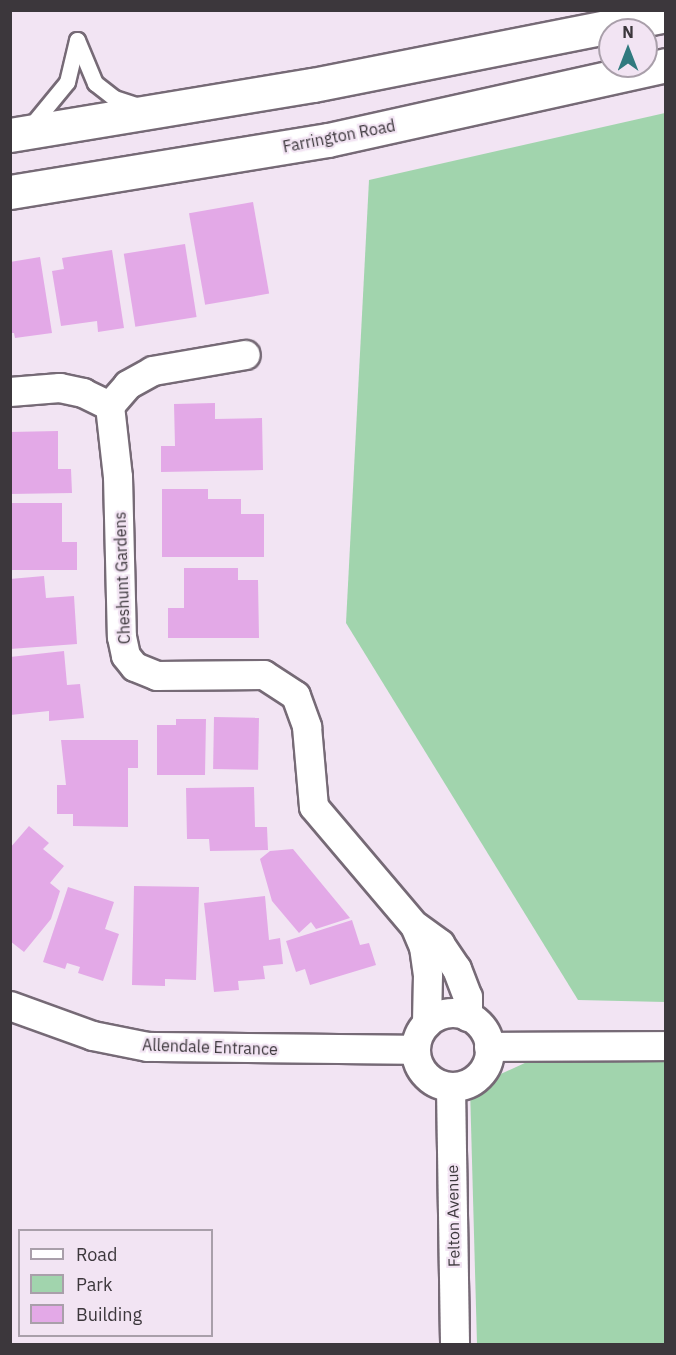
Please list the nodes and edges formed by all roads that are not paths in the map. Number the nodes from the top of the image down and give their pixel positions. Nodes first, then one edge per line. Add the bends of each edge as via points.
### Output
1 (666, 15) edge
2 (666, 65) edge
3 (155, 111) junction
4 (17, 134) edge
5 (10, 192) edge
6 (246, 355) dead end
7 (10, 392) edge
8 (110, 406) junction
9 (415, 926) junction
10 (10, 1006) edge
11 (468, 1017) junction
12 (427, 1024) junction
13 (666, 1046) edge
14 (489, 1047) junction
15 (416, 1050) junction
16 (451, 1087) junction
17 (455, 1344) edge

1 - 3 main road via 313,85
2 - 5 main road, Farrington Road via 328,140
3 - 4 main road
3 - 4 lane via 114,98 95,83 77,40 63,89
6 - 8 street via 153,371 128,385
7 - 8 street via 67,389
8 - 9 street, Cheshunt Gardens via 118,477 122,637 126,656 135,667 157,676 264,675 290,690 300,704 307,727 314,807
9 - 11 street via 440,944 457,969 468,997
9 - 12 street via 424,947 428,975
10 - 15 street, Allendale Entrance via 93,1036 148,1047
11 - 12 street via 445,1014
11 - 14 street via 482,1028
12 - 15 street
13 - 14 street
14 - 16 street via 482,1073 465,1085
15 - 16 street via 425,1075
16 - 17 street, Felton Avenue

